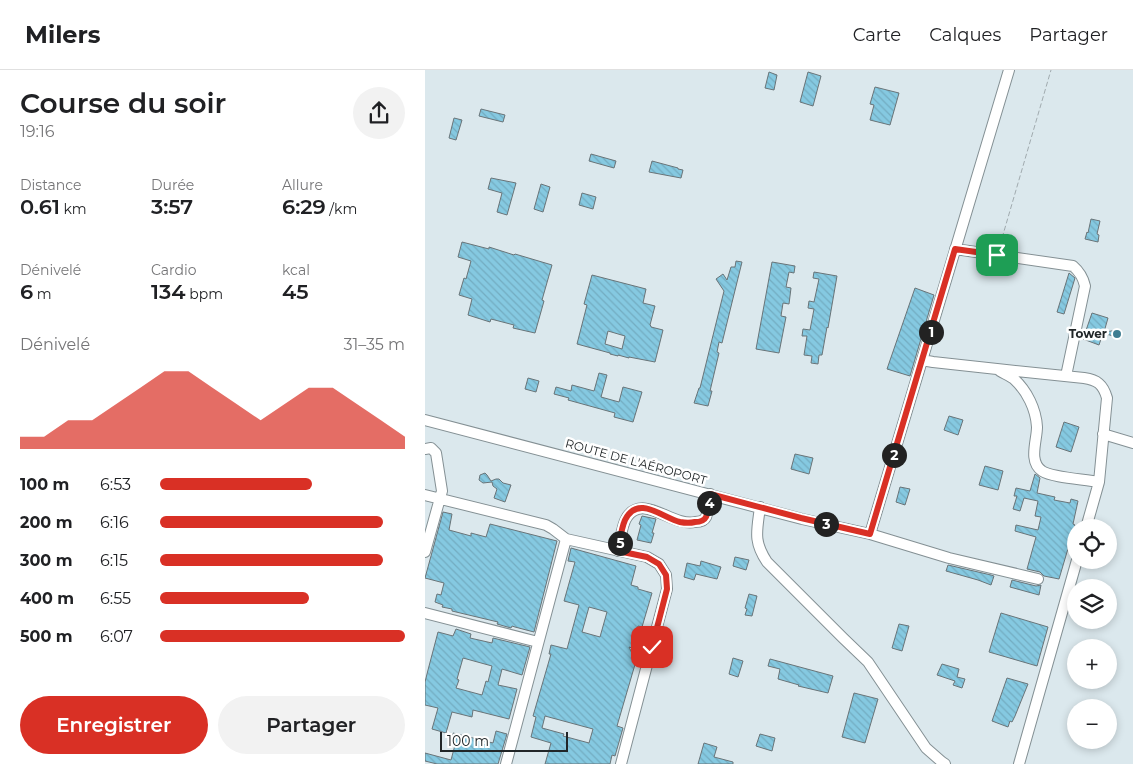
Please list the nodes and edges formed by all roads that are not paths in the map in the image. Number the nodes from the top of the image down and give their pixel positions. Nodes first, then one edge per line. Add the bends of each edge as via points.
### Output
1 (1009, 70) edge
2 (955, 249) junction
3 (923, 360) junction
4 (997, 369) junction
5 (1066, 376) junction
6 (425, 420) edge
7 (1103, 434) junction
8 (1133, 443) edge
9 (425, 448) edge
10 (1099, 482) junction
11 (710, 494) junction
12 (425, 495) edge
13 (440, 499) junction
14 (759, 507) junction
15 (1089, 519) edge
16 (870, 534) junction
17 (566, 539) junction
18 (618, 551) junction
19 (425, 552) edge
20 (1074, 569) edge
21 (1038, 579) dead end
22 (425, 613) edge
23 (538, 642) junction
24 (506, 764) edge
25 (621, 764) edge
26 (945, 764) edge
27 (1019, 764) edge

1 - 2 street
2 - 3 street
2 - 5 street via 1073,266 1079,272 1085,286
3 - 4 street
3 - 16 street
4 - 5 street
4 - 10 street via 1013,379 1030,401 1037,428 1034,453 1040,470
5 - 7 street via 1093,380 1105,390
6 - 11 street, ROUTE DE L'AÉROPORT
7 - 8 street
7 - 10 street
9 - 13 street via 431,448 437,454 442,491
10 - 15 street
11 - 14 street, ROUTE DE L'AÉROPORT
11 - 18 street via 706,517 697,522 679,522 649,509 635,510 625,521
12 - 13 street
13 - 17 street via 546,525
13 - 19 street
14 - 16 street, ROUTE DE L'AÉROPORT
14 - 26 street via 759,551 868,662 926,748
16 - 21 street, ROUTE DE L'AÉROPORT via 949,558
17 - 18 street
17 - 23 street
18 - 25 street via 647,557 659,564 666,575 667,589
20 - 27 street
22 - 23 street
23 - 24 street

